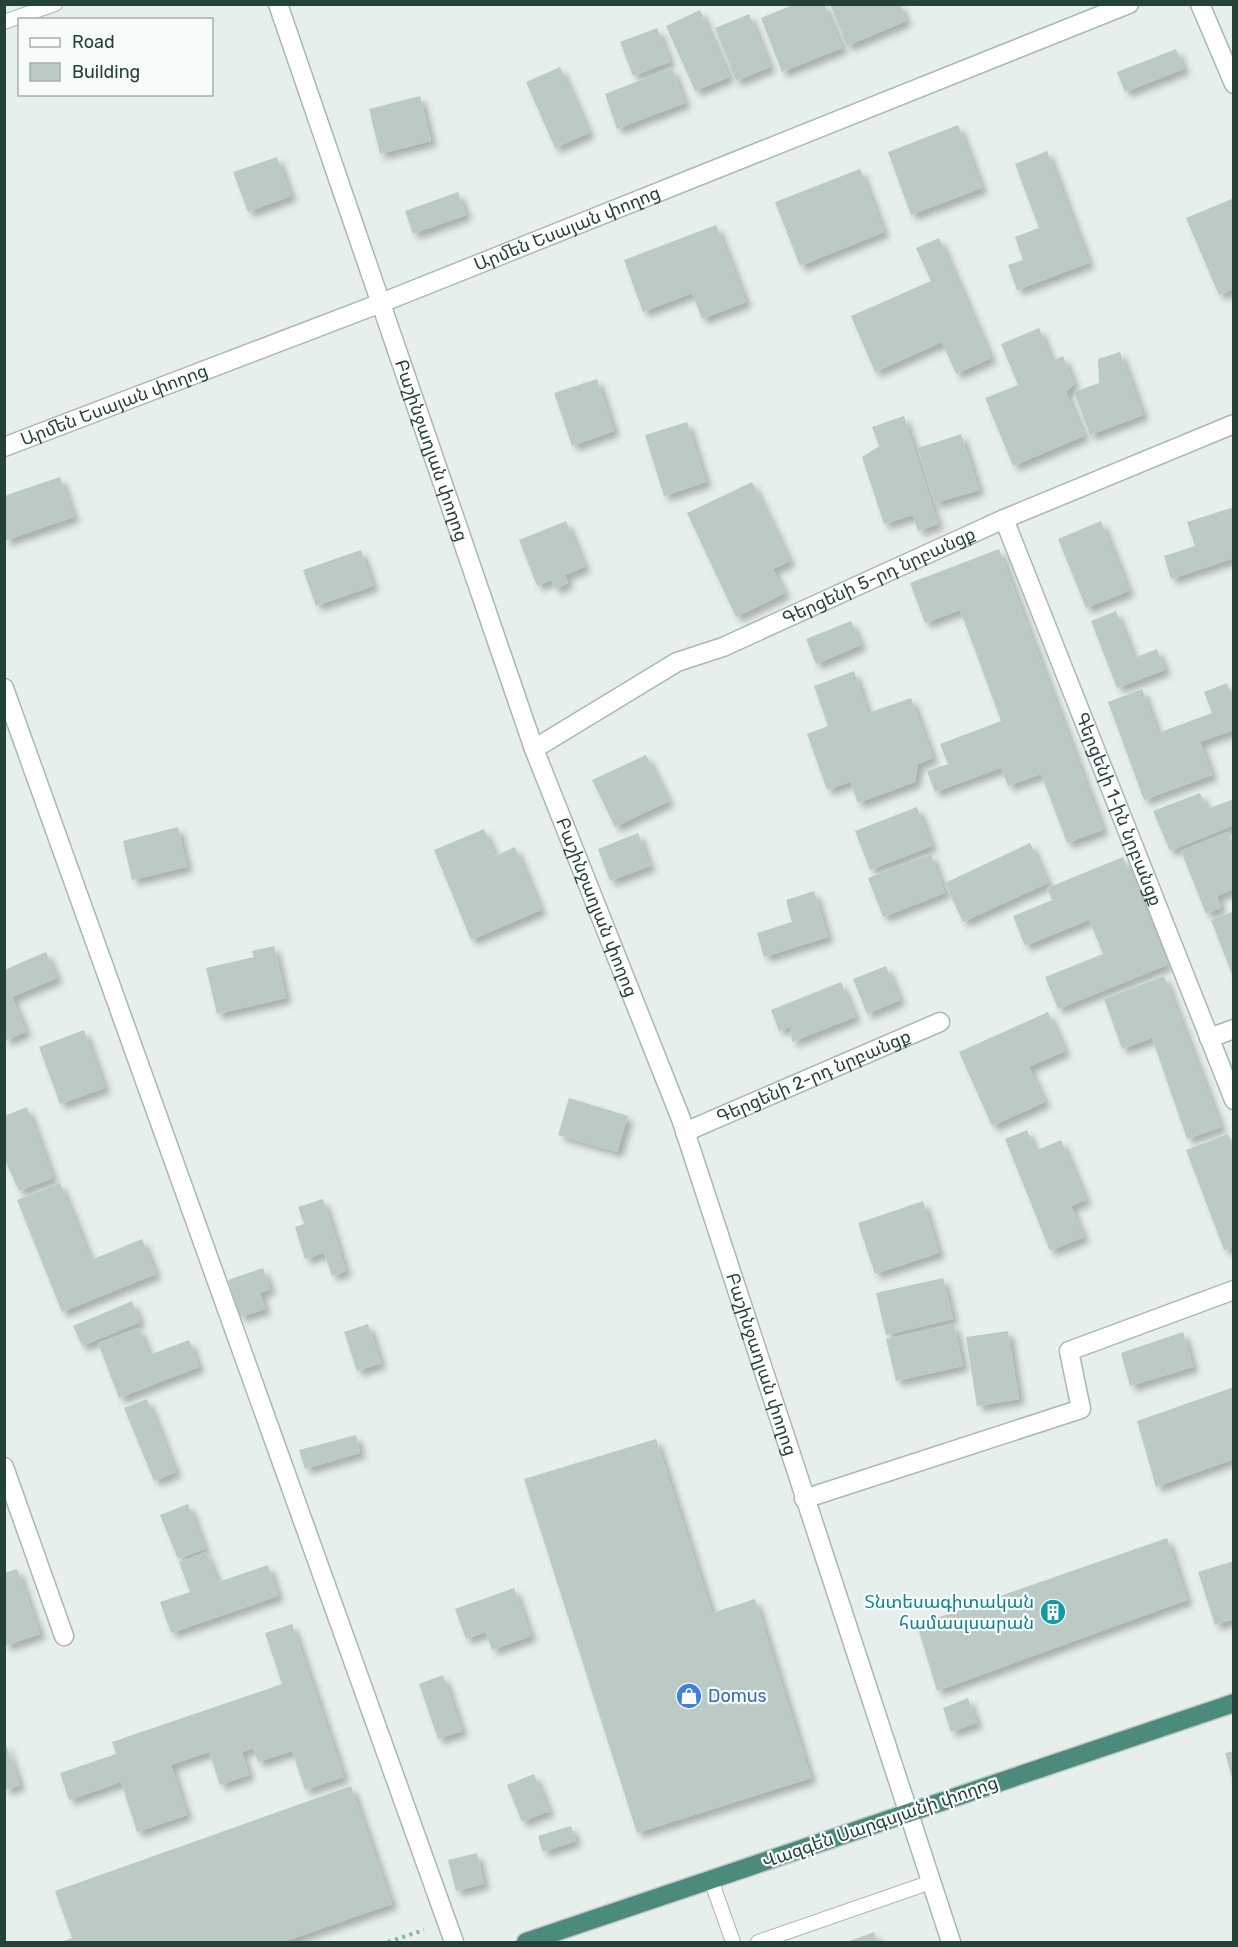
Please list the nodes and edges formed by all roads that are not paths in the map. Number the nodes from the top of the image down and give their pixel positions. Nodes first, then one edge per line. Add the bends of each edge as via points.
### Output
1 (55, 4) edge
2 (278, 4) edge
3 (1129, 4) edge
4 (1200, 4) edge
5 (4, 22) edge
6 (1233, 84) edge
7 (381, 303) junction
8 (1233, 424) edge
9 (4, 447) edge
10 (1004, 519) junction
11 (4, 688) edge
12 (534, 749) junction
13 (940, 1022) dead end
14 (1233, 1029) edge
15 (1209, 1038) junction
16 (1233, 1100) edge
17 (685, 1132) junction
18 (1233, 1290) edge
19 (4, 1467) edge
20 (804, 1500) junction
21 (64, 1636) dead end
22 (1233, 1704) edge
23 (908, 1813) junction
24 (711, 1880) junction
25 (931, 1882) junction
26 (454, 1942) edge
27 (526, 1942) edge
28 (733, 1942) edge
29 (758, 1942) edge
30 (951, 1942) edge

1 - 5 lane
2 - 7 street, Բաշինջաղյան փողոց
3 - 7 street, Արմեն Եսայան փողոց
4 - 6 street
7 - 9 street, Արմեն Եսայան փողոց
7 - 12 street, Բաշինջաղյան փողոց
8 - 10 street, Գերցենի 5-րդ նրբանցք
10 - 12 street, Գերցենի 5-րդ նրբանցք via 723,647 677,662
10 - 15 street, Գերցենի 1-ին նրբանցք
11 - 26 street
12 - 17 street, Բաշինջաղյան փողոց
13 - 17 street, Գերցենի 2-րդ նրբանցք
14 - 15 street
15 - 16 street, Գերցենի 1-ին նրբանցք
17 - 20 street, Բաշինջաղյան փողոց
18 - 20 street via 1069,1351 1081,1409
19 - 21 street
20 - 23 street, Բաշինջաղյան փողոց
22 - 23 highway, Վազգեն Սարգսյանի փողոց
23 - 24 highway, Վազգեն Սարգսյանի փողոց
23 - 25 street, Բաշինջաղյան փողոց
24 - 27 highway, Վազգեն Սարգսյանի փողոց
24 - 28 lane
25 - 29 lane
25 - 30 street, Բաշինջաղյան փողոց

